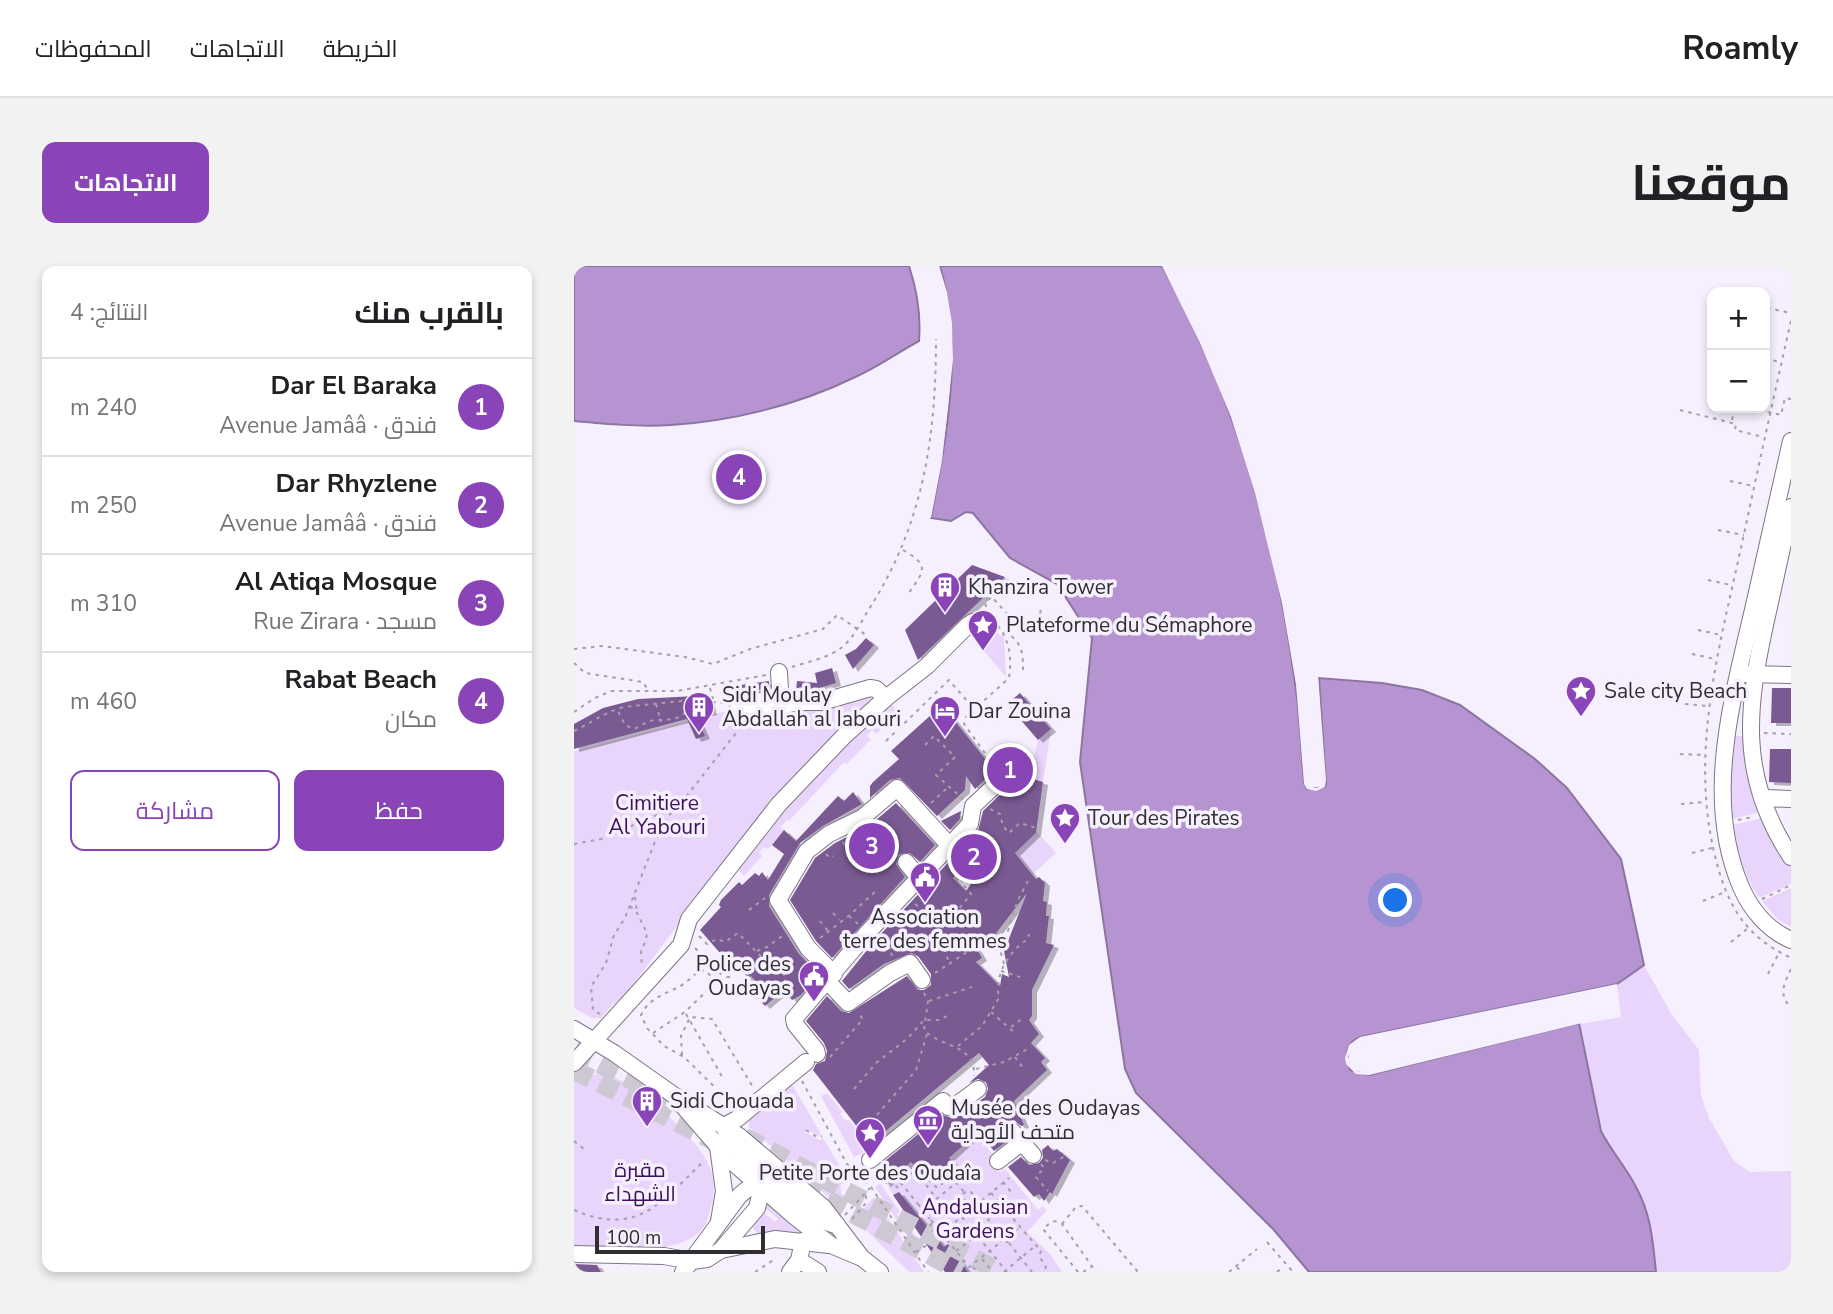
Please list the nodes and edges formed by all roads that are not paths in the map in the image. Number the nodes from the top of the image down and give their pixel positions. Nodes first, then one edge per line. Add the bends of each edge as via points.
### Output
1 (1791, 441) edge
2 (1791, 507) edge
3 (988, 617) road end
4 (779, 672) road end
5 (1747, 674) junction
6 (1791, 675) edge
7 (886, 698) junction
8 (1000, 772) road end
9 (1762, 798) junction
10 (1791, 799) edge
11 (950, 846) junction
12 (1791, 857) edge
13 (906, 862) dead end
14 (919, 878) junction
15 (1789, 939) edge
16 (831, 978) junction
17 (923, 986) road end
18 (574, 1029) edge
19 (596, 1041) junction
20 (574, 1063) edge
21 (978, 1090) road end
22 (675, 1096) junction
23 (724, 1126) junction
24 (718, 1147) junction
25 (1033, 1155) dead end
26 (870, 1160) dead end
27 (999, 1168) road end
28 (761, 1186) junction
29 (845, 1220) junction
30 (717, 1228) junction
31 (803, 1241) junction
32 (831, 1245) junction
33 (721, 1250) junction
34 (574, 1254) edge
35 (862, 1258) junction
36 (795, 1266) edge
37 (687, 1267) edge
38 (818, 1272) edge
39 (880, 1272) edge

1 - 5 street
2 - 5 street
3 - 7 street via 967,626
4 - 7 street via 780,690 774,699 739,702 741,709 822,702 870,688
5 - 6 street
5 - 9 street via 1752,756
5 - 15 street via 1725,744 1724,823 1733,866 1750,904 1768,926
7 - 19 street via 766,819 689,919 681,946
8 - 11 street via 1004,777 975,804 970,824
9 - 10 street
9 - 12 street
11 - 14 street
11 - 16 street via 897,788 862,818 807,851 778,900
13 - 14 street
14 - 16 street
16 - 17 street via 848,1003 910,963
16 - 23 street via 794,1019 818,1058
18 - 19 street
19 - 20 street
19 - 22 street
21 - 26 street via 954,1105 943,1101
22 - 23 street
22 - 24 street
23 - 28 street via 753,1161
23 - 29 street
24 - 28 street
24 - 30 street via 724,1191
25 - 27 street via 1016,1136
28 - 29 street via 781,1188 827,1224
28 - 30 street via 743,1193
28 - 32 street
28 - 33 street via 757,1208
29 - 35 street
30 - 37 street
31 - 32 street
31 - 33 street via 759,1241
31 - 36 street
32 - 35 street
33 - 37 street
34 - 37 street via 664,1256
35 - 39 street
36 - 38 street

